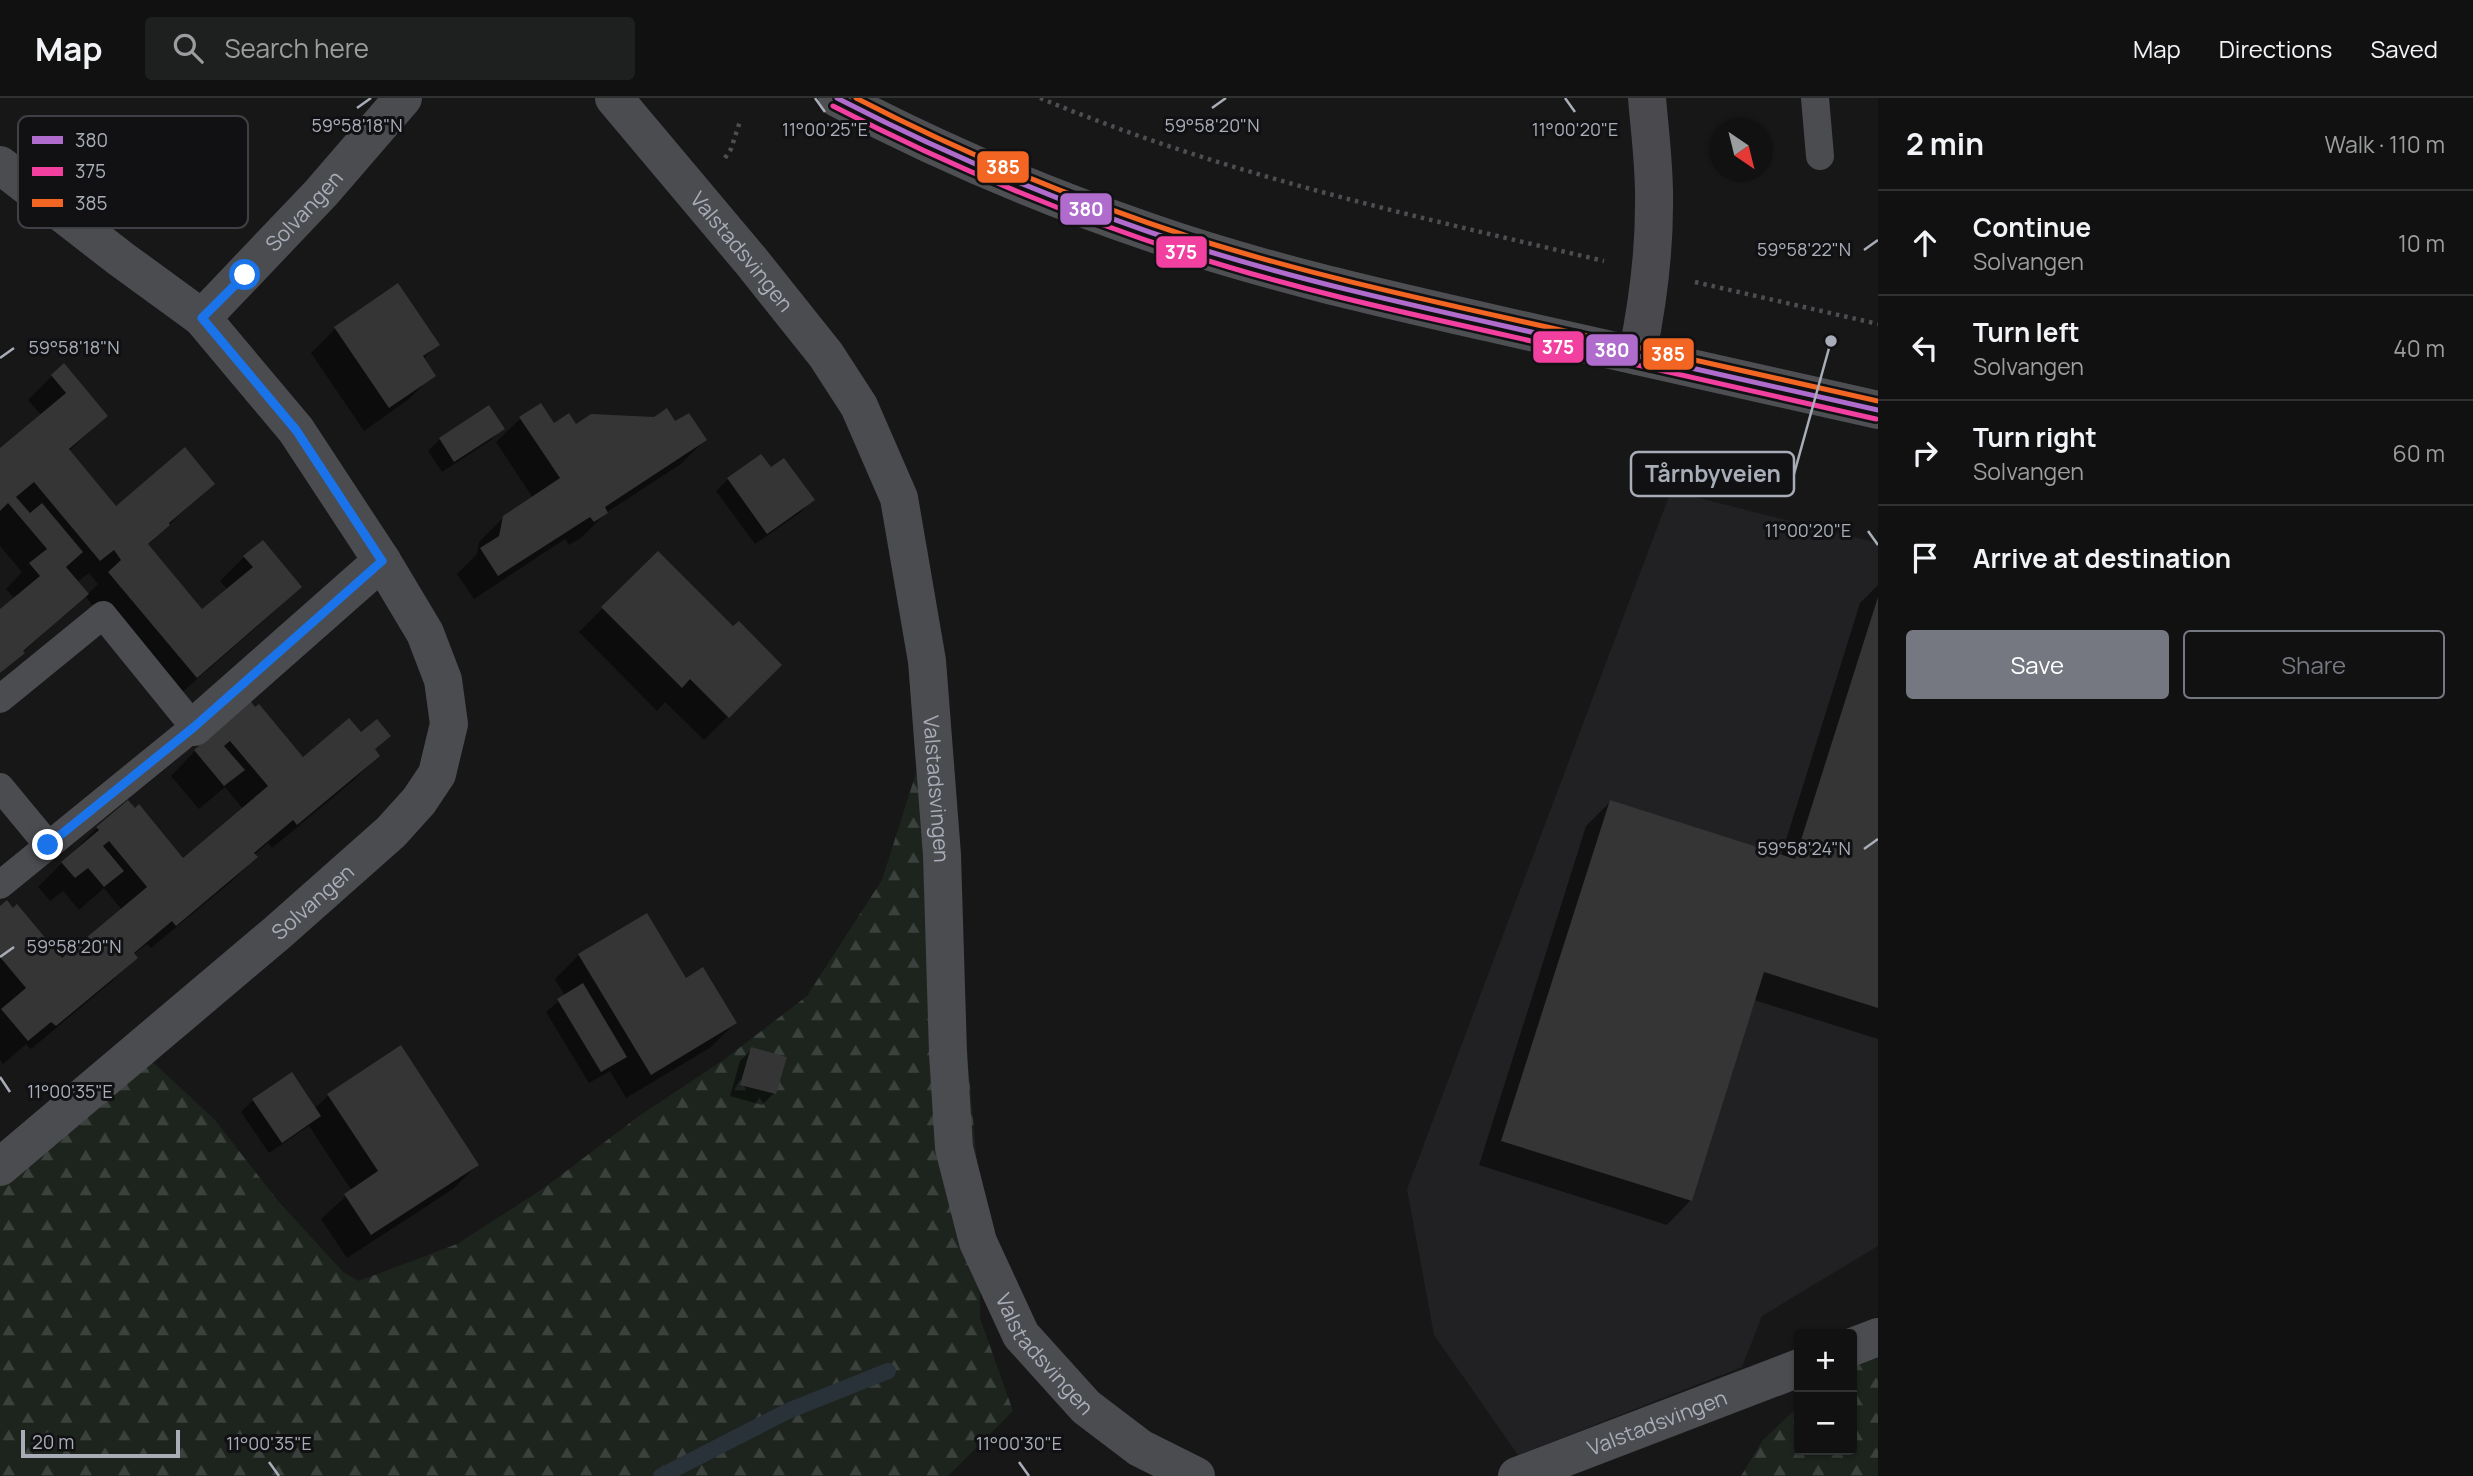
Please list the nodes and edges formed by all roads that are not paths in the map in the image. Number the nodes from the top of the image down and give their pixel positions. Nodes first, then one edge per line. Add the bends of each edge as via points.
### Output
1 (403, 98) edge
2 (614, 98) edge
3 (836, 98) edge
4 (1647, 98) edge
5 (1815, 98) edge
6 (1820, 156) dead end
7 (0, 164) edge
8 (18, 178) edge
9 (82, 228) edge
10 (202, 318) junction
11 (1637, 356) junction
12 (1878, 410) edge
13 (382, 561) junction
14 (0, 699) edge
15 (194, 727) junction
16 (0, 786) edge
17 (48, 845) junction
18 (0, 886) edge
19 (0, 1167) edge
20 (1878, 1336) edge
21 (1857, 1345) edge
22 (1794, 1370) edge
23 (1196, 1476) edge
24 (1517, 1476) edge

1 - 10 street, Solvangen via 321,193
2 - 23 street, Valstadsvingen via 825,355 859,406 899,498 927,660 942,855 954,1148 978,1242 1021,1335 1086,1407 1140,1448
3 - 11 main road via 989,171 1160,236 1318,281
4 - 11 street via 1655,204 1651,272
5 - 6 lane
7 - 8 street, Solvangen
9 - 10 street, Solvangen
10 - 13 street, Solvangen via 296,430
11 - 12 main road
13 - 15 street
13 - 19 street, Solvangen via 425,633 443,680 449,724 437,774 391,832
14 - 15 lane via 103,615
15 - 17 lane
16 - 17 lane
17 - 18 lane
20 - 21 street
22 - 24 street, Valstadsvingen

